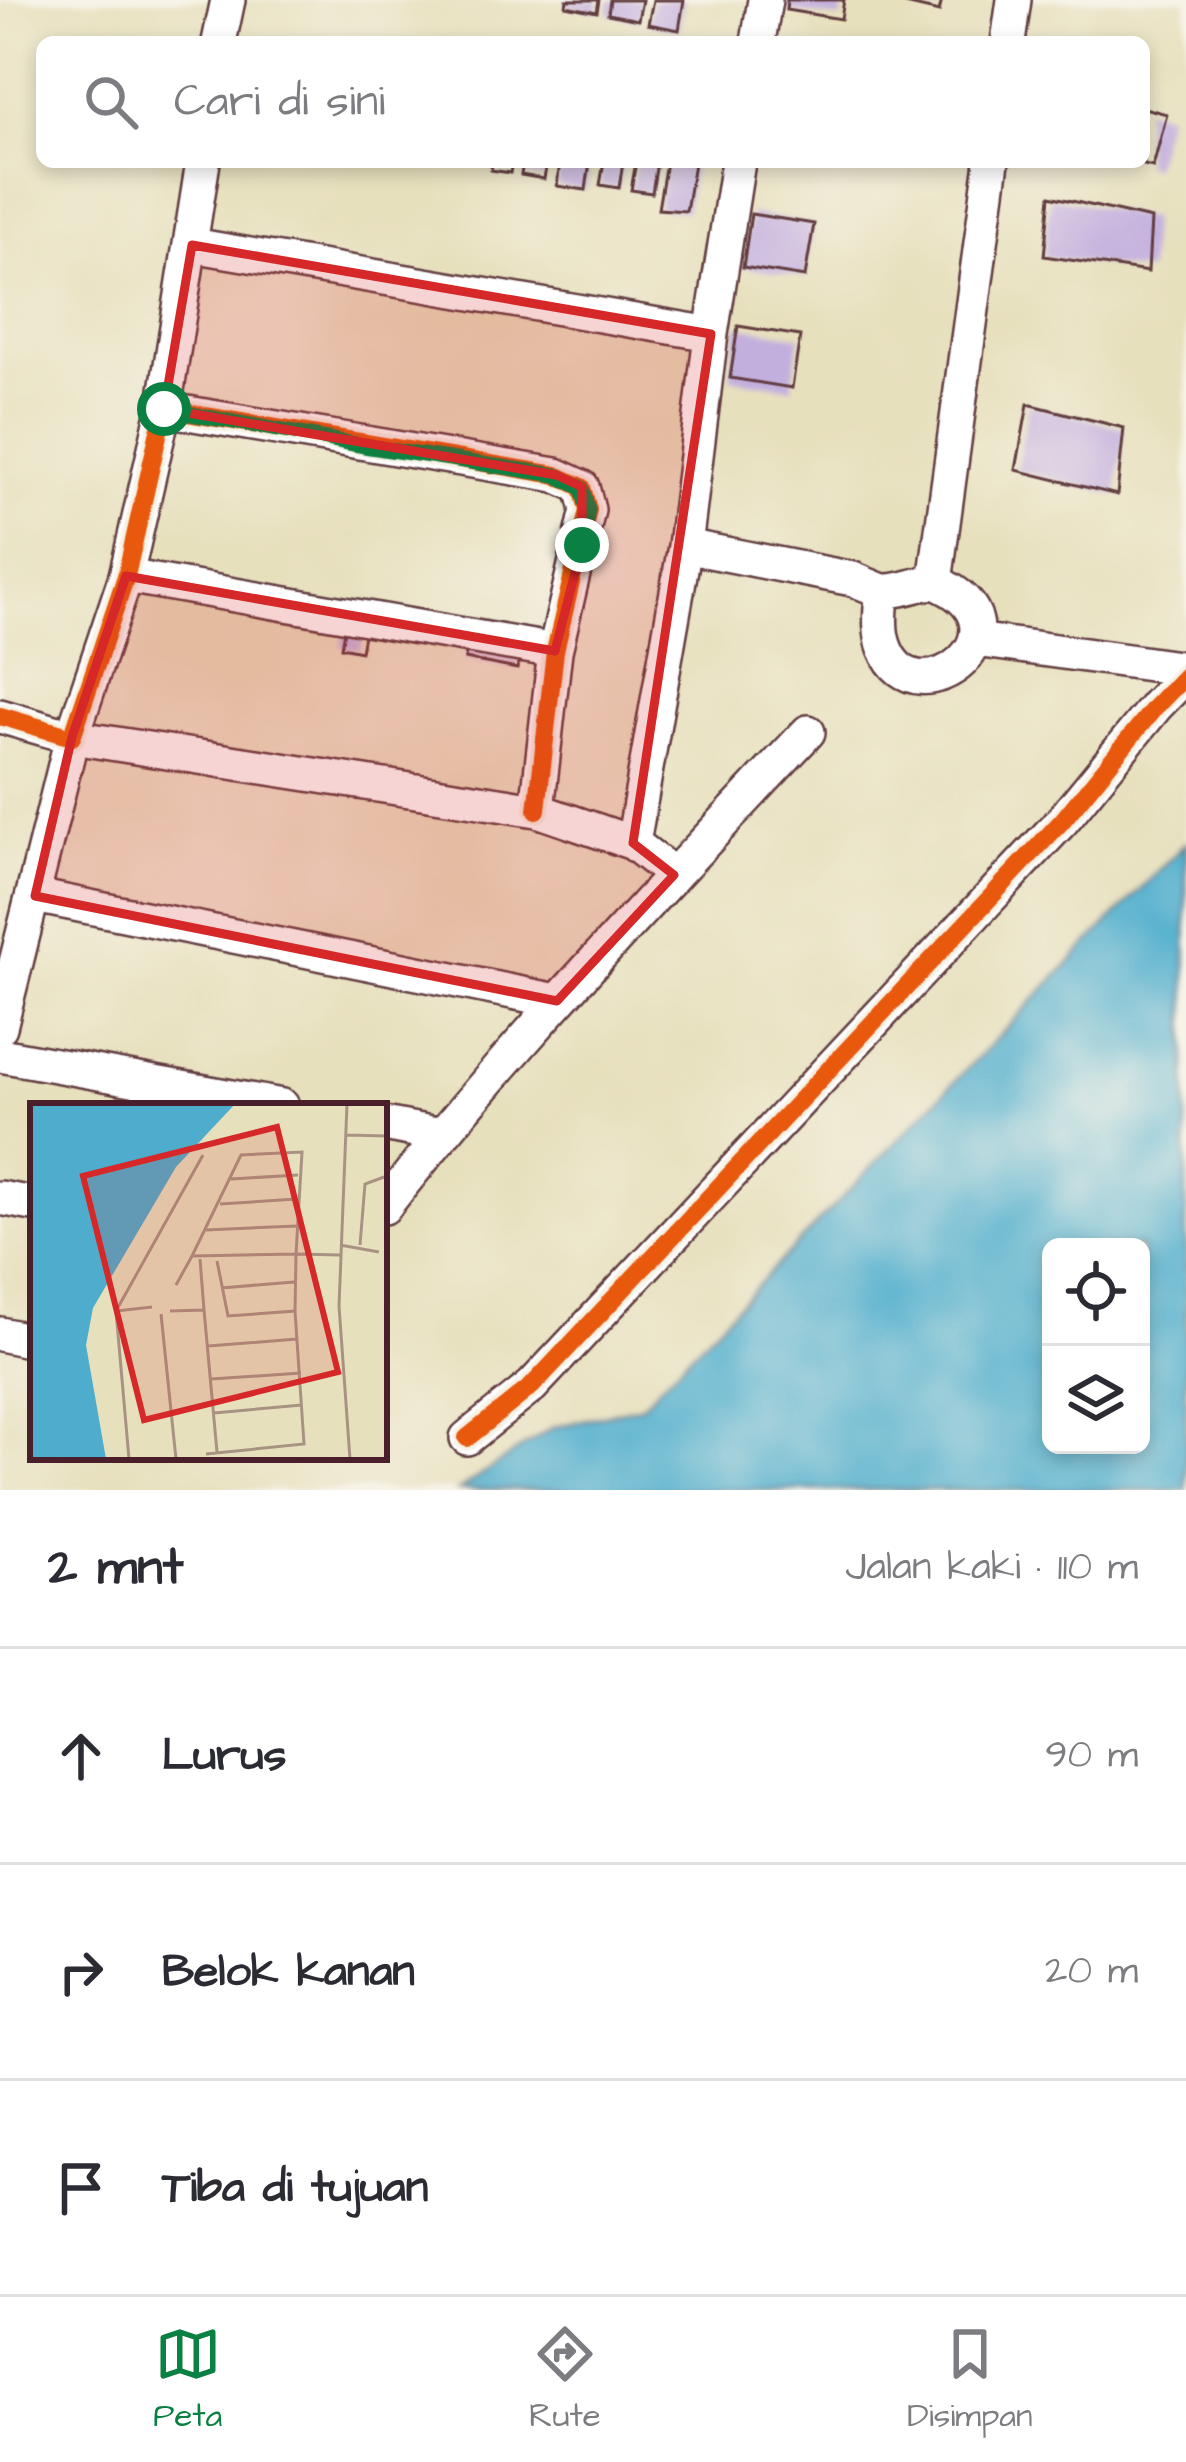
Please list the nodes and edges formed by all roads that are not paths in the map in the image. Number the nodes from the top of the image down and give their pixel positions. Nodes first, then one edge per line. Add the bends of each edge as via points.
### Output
1 (228, 0) edge
2 (765, 0) edge
3 (1014, 0) edge
4 (220, 36) edge
5 (759, 36) edge
6 (1009, 36) edge
7 (202, 168) edge
8 (737, 168) edge
9 (991, 168) edge
10 (192, 245) junction
11 (711, 334) junction
12 (164, 409) junction
13 (685, 546) junction
14 (126, 576) junction
15 (935, 582) junction
16 (882, 591) junction
17 (976, 640) junction
18 (555, 651) junction
19 (1186, 672) edge
20 (0, 716) edge
21 (808, 732) dead end
22 (72, 737) junction
23 (537, 810) junction
24 (633, 842) junction
25 (674, 874) junction
26 (35, 896) junction
27 (557, 1001) junction
28 (0, 1027) edge
29 (0, 1055) edge
30 (265, 1103) edge
31 (387, 1125) edge
32 (441, 1135) junction
33 (0, 1198) edge
34 (30, 1203) edge
35 (387, 1204) edge
36 (0, 1334) edge
37 (30, 1340) edge
38 (466, 1438) dead end

1 - 4 street
2 - 5 street
3 - 6 street
7 - 10 street
8 - 11 street
9 - 15 street
10 - 11 street
10 - 12 street
11 - 13 street
12 - 14 street
12 - 18 street via 556,475 582,488 588,510
13 - 16 street
13 - 24 street
14 - 18 street
14 - 22 street
15 - 16 street
15 - 17 street via 960,592 975,614
16 - 17 street via 880,631 902,670 924,678 947,674 966,661
17 - 19 street
18 - 23 street
19 - 38 street via 1062,821 532,1386
20 - 22 street
21 - 25 street
22 - 23 street
22 - 26 street
23 - 24 street
24 - 25 street
25 - 27 street
26 - 27 street
26 - 28 street
27 - 32 street
29 - 30 street
31 - 32 street
32 - 35 street
33 - 34 street
36 - 37 street

